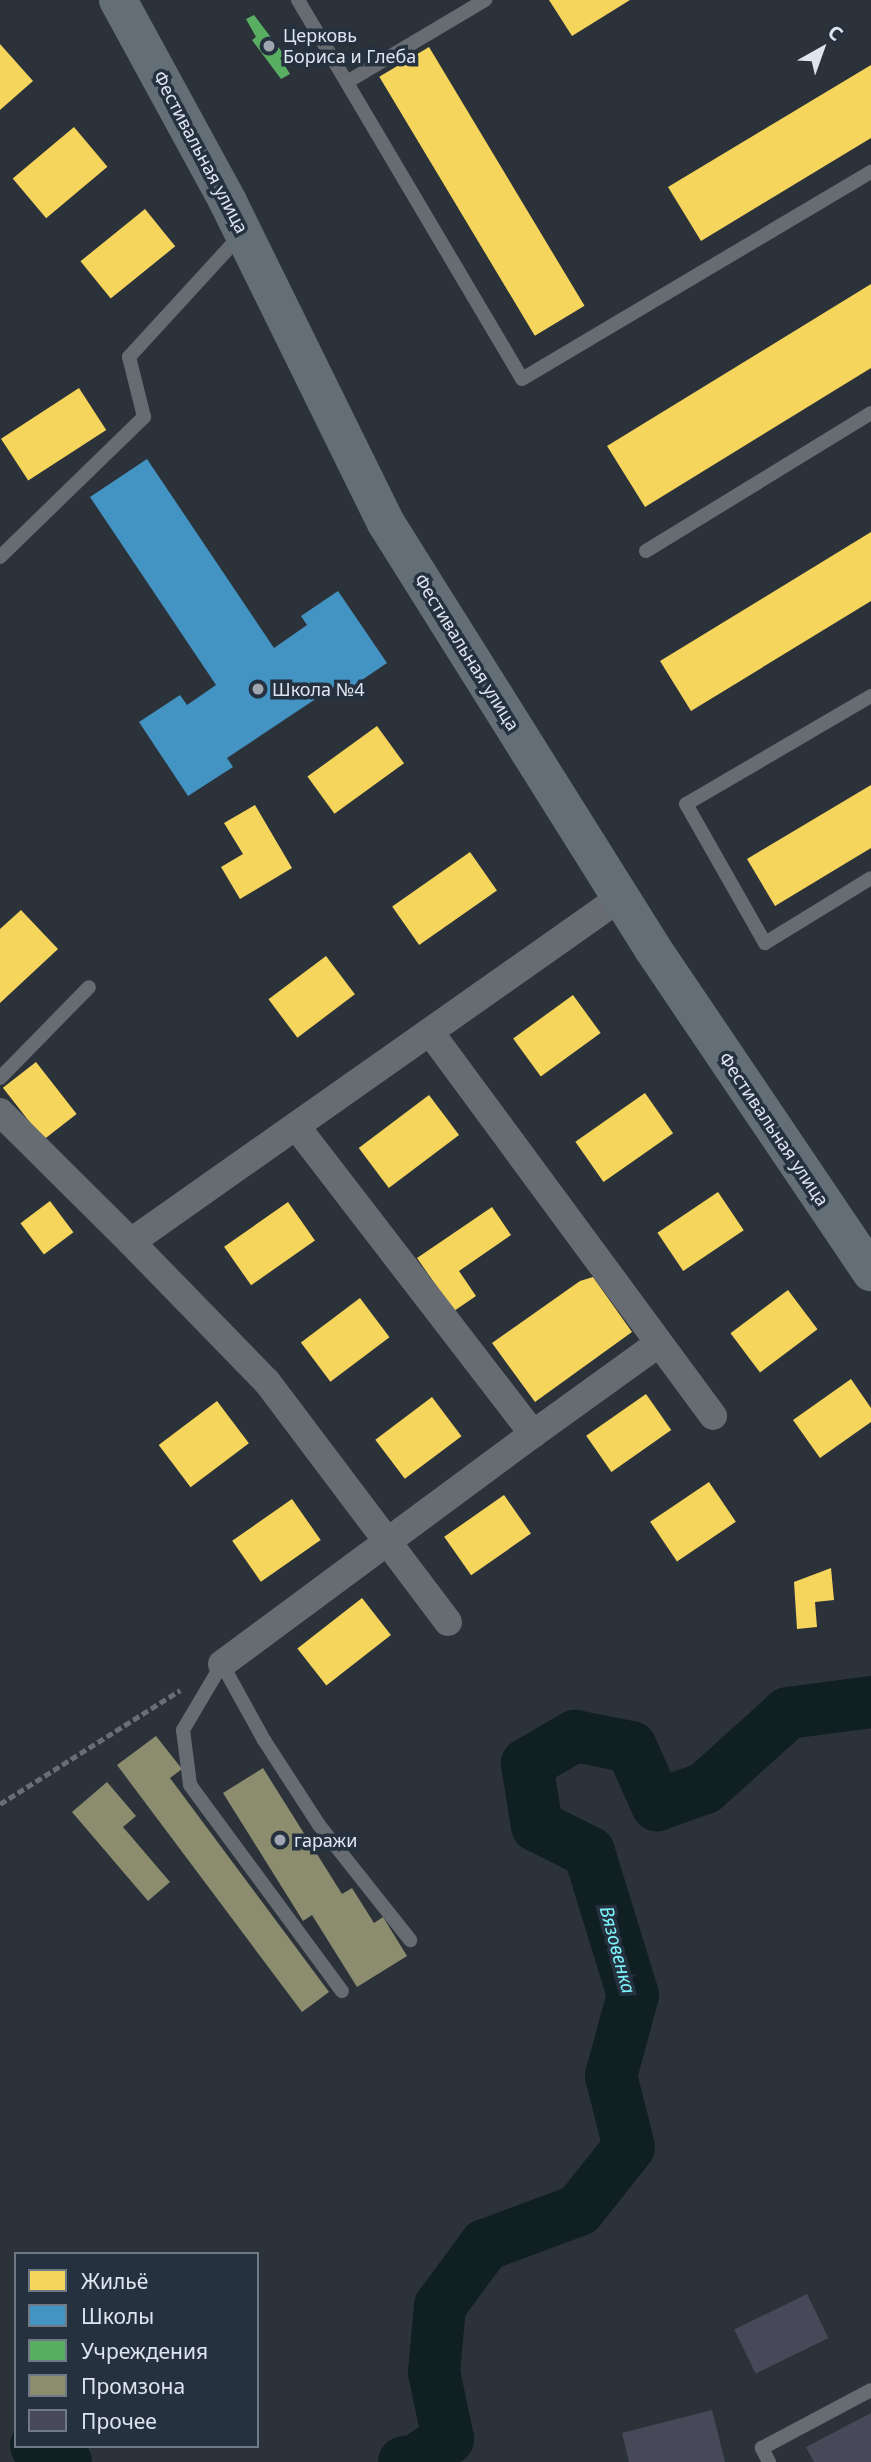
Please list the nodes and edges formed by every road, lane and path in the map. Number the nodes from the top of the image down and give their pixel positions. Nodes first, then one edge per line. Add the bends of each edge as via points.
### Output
1 (118, 0) edge
2 (298, 0) edge
3 (485, 0) edge
4 (347, 82) junction
5 (871, 172) edge
6 (243, 232) junction
7 (871, 413) edge
8 (646, 551) dead end
9 (0, 556) edge
10 (871, 696) edge
11 (871, 878) edge
12 (621, 897) junction
13 (89, 987) dead end
14 (430, 1032) junction
15 (0, 1078) edge
16 (0, 1112) edge
17 (296, 1126) junction
18 (131, 1242) junction
19 (871, 1272) edge
20 (659, 1343) junction
21 (713, 1416) dead end
22 (533, 1434) junction
23 (386, 1542) junction
24 (448, 1622) dead end
25 (222, 1664) junction
26 (0, 1804) edge
27 (410, 1940) dead end
28 (342, 1991) dead end
29 (871, 2390) edge
30 (769, 2462) edge

1 - 6 main road, Фестивальная улица
2 - 4 lane
3 - 4 lane
4 - 5 lane via 522,379
6 - 9 lane via 129,357 144,416
6 - 12 main road, Фестивальная улица via 386,523
7 - 8 lane
10 - 11 lane via 686,804 765,943
12 - 14 street
12 - 19 main road, Фестивальная улица
13 - 15 lane
14 - 17 street
14 - 20 street
16 - 18 street
17 - 18 street
17 - 22 street
18 - 23 street via 267,1382
20 - 21 street
20 - 22 street
22 - 23 street
23 - 24 street
23 - 25 street
25 - 26 path
25 - 27 lane via 319,1825
25 - 28 lane via 183,1730 190,1785
29 - 30 lane via 762,2448

